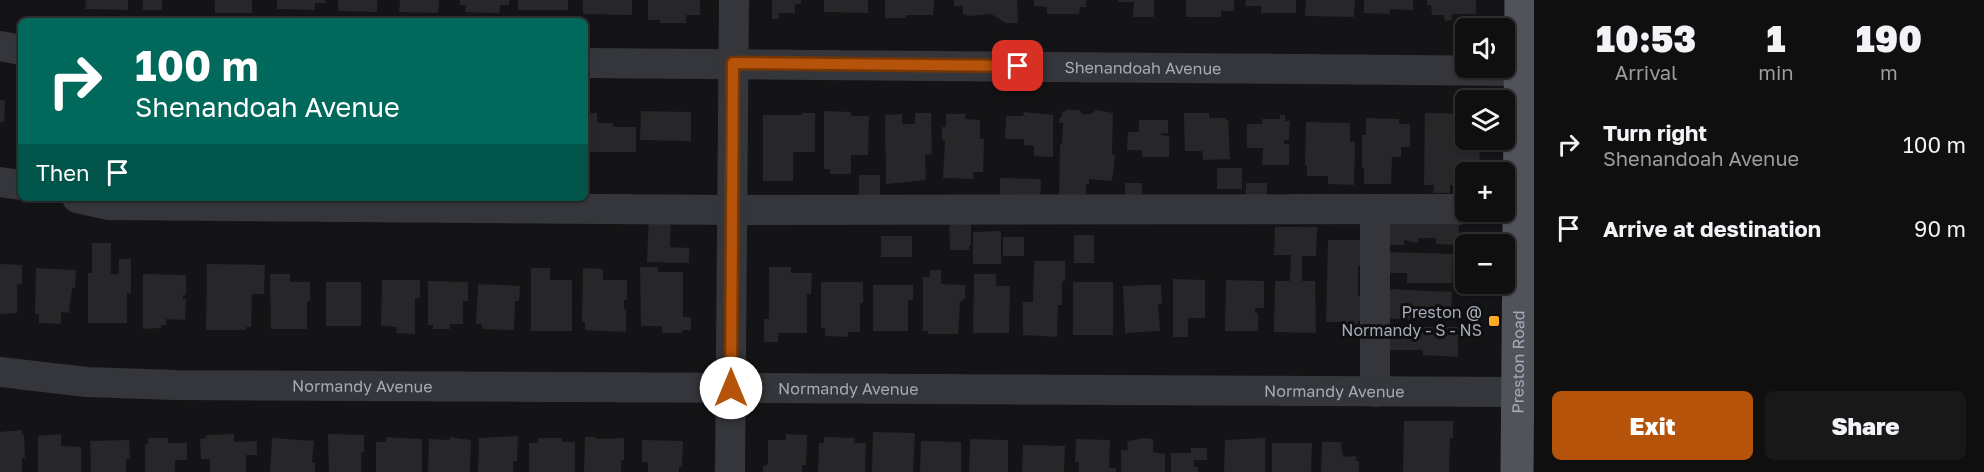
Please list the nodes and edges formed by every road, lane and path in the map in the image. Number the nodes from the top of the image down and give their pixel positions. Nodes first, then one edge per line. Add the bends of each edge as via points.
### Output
1 (734, 0) edge
2 (1525, 11) edge
3 (0, 46) edge
4 (18, 49) edge
5 (588, 63) edge
6 (733, 63) junction
7 (1521, 71) junction
8 (1527, 160) edge
9 (0, 182) edge
10 (18, 185) edge
11 (91, 201) edge
12 (1375, 209) junction
13 (1455, 209) edge
14 (732, 210) junction
15 (1526, 321) edge
16 (0, 372) edge
17 (731, 388) junction
18 (1375, 392) junction
19 (1517, 393) junction
20 (1523, 459) edge
21 (730, 472) edge

1 - 6 street
2 - 7 main road, Preston Road
3 - 4 street
5 - 6 street, Shenandoah Avenue
6 - 7 street, Shenandoah Avenue
6 - 14 street
7 - 8 main road, Preston Road
8 - 15 main road, Preston Road
9 - 10 street
11 - 14 street via 109,205
12 - 13 street
12 - 14 street
12 - 18 street
14 - 17 street
15 - 19 main road, Preston Road
16 - 17 street, Normandy Avenue via 86,382 176,385
17 - 18 street, Normandy Avenue
17 - 21 street
18 - 19 street, Normandy Avenue
19 - 20 main road, Preston Road

